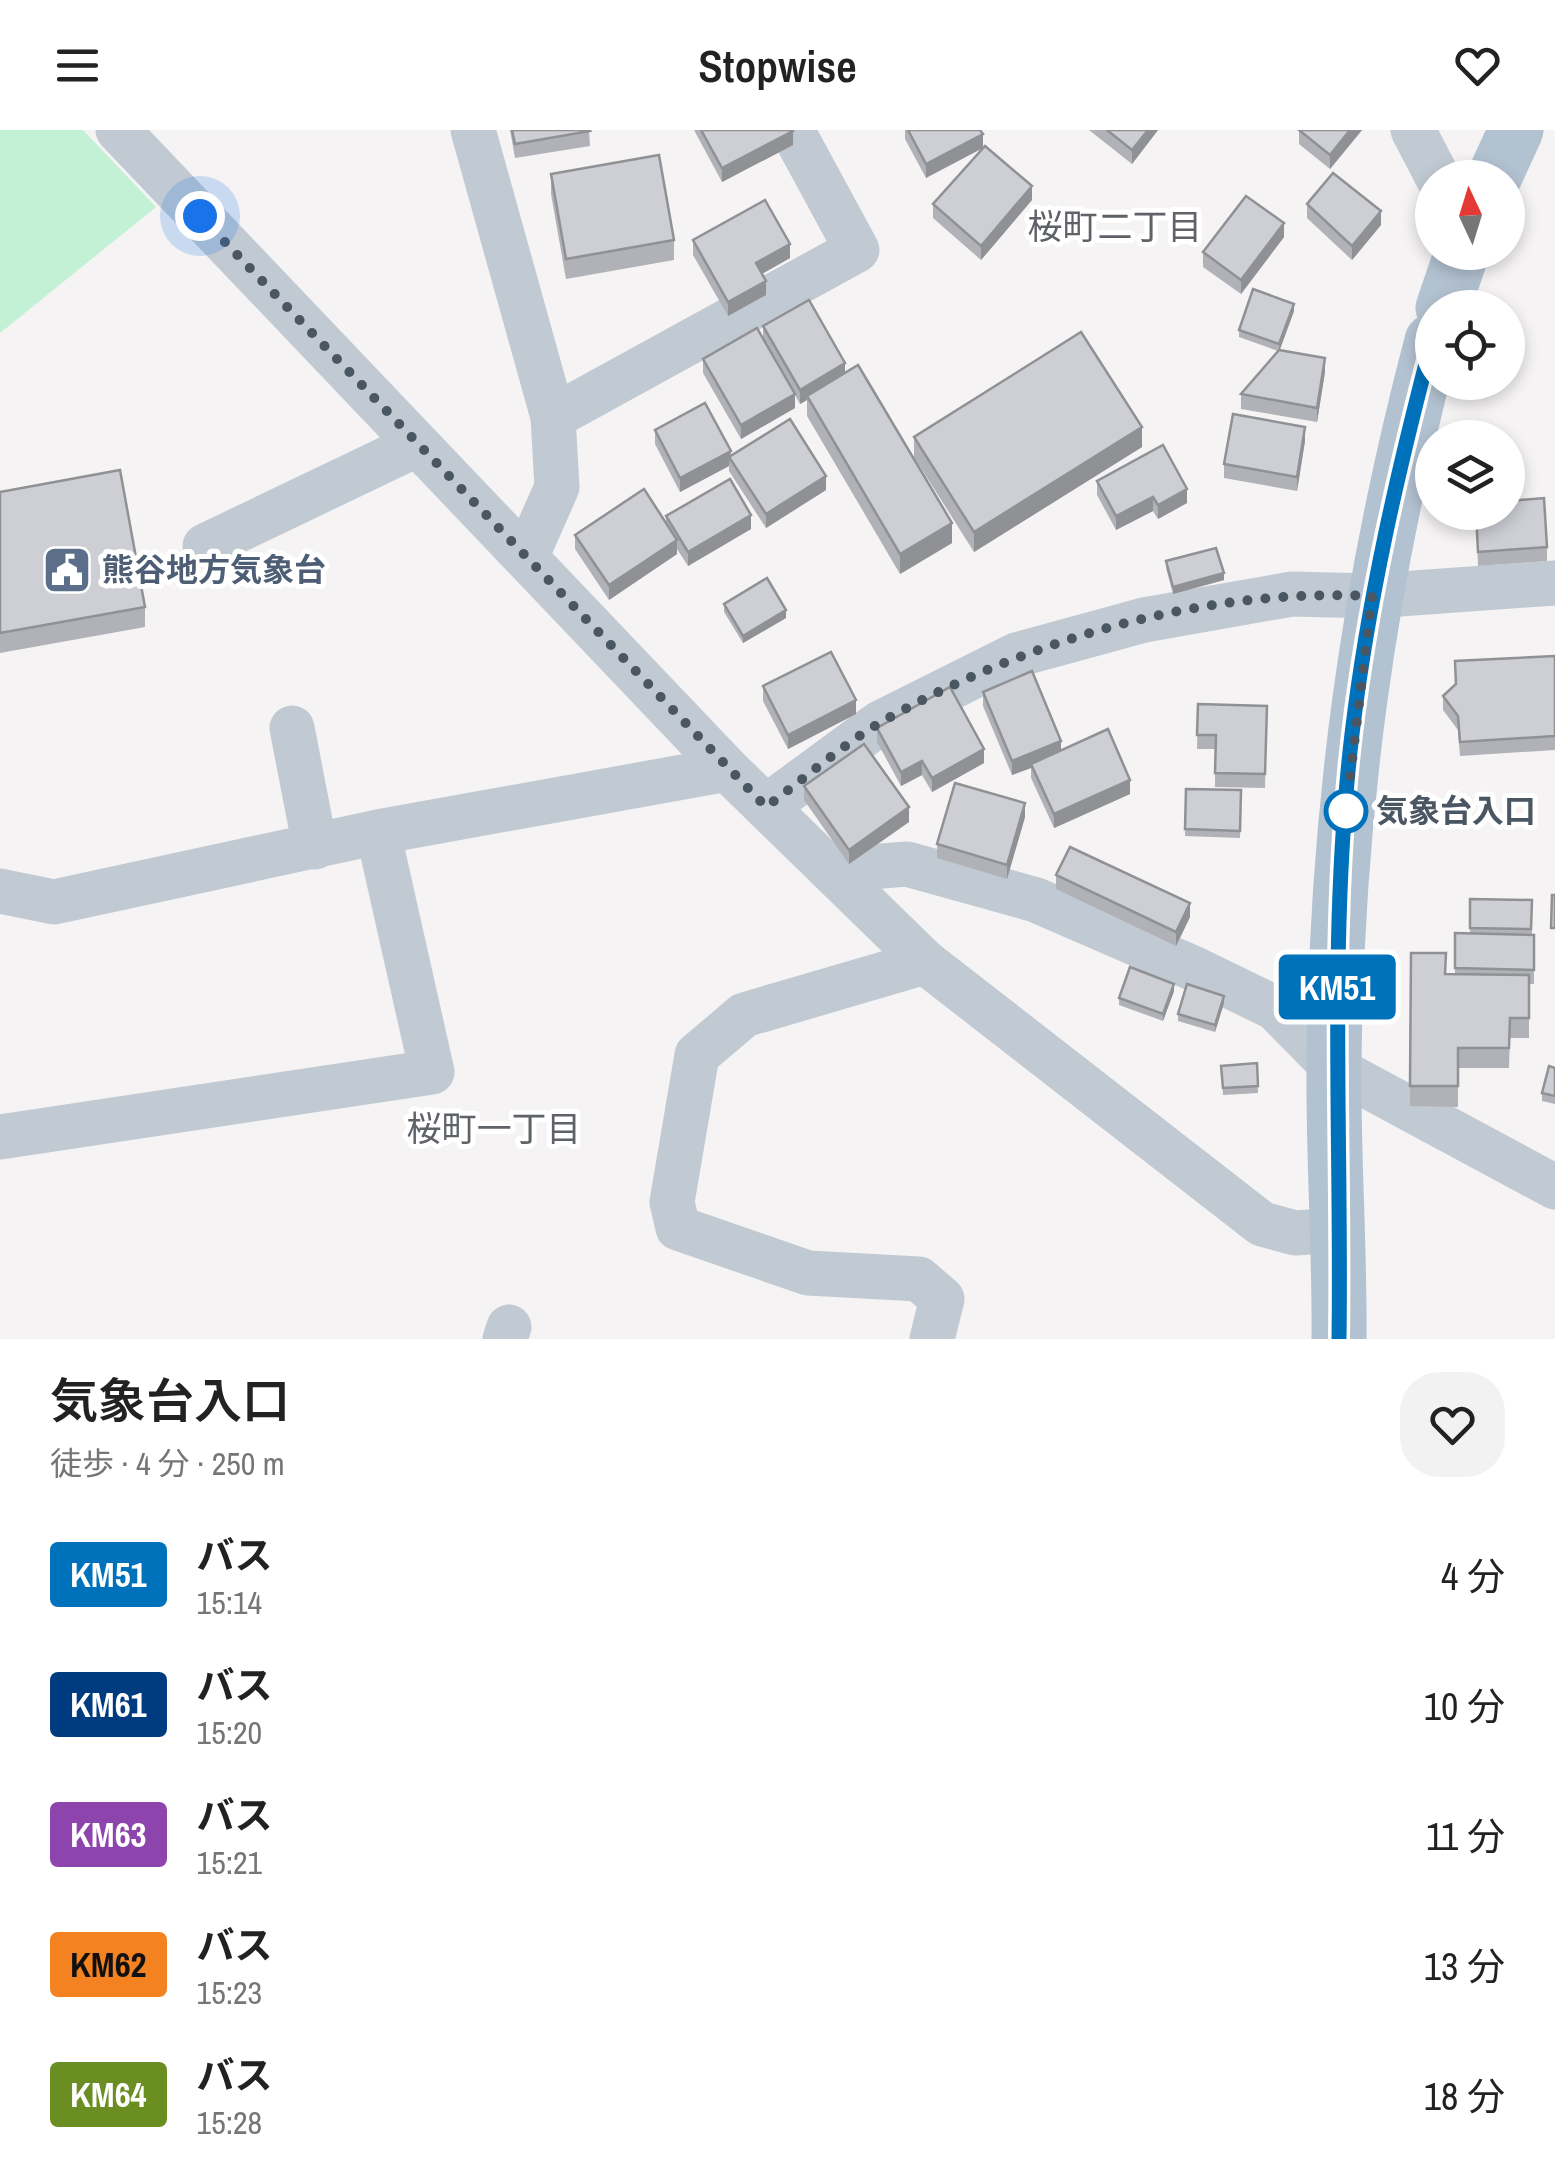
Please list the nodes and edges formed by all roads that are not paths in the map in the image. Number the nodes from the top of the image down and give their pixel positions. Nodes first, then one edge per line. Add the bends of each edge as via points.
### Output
1 (118, 130) edge
2 (473, 130) edge
3 (792, 130) edge
4 (1413, 130) edge
5 (1516, 130) edge
6 (1429, 160) edge
7 (1502, 160) edge
8 (1418, 400) edge
9 (554, 417) junction
10 (416, 445) junction
11 (205, 546) dead end
12 (528, 555) junction
13 (1555, 583) edge
14 (1372, 596) junction
15 (292, 728) dead end
16 (727, 769) junction
17 (766, 807) junction
18 (378, 832) junction
19 (315, 846) junction
20 (831, 870) junction
21 (0, 891) edge
22 (925, 962) junction
23 (1334, 1068) junction
24 (0, 1137) edge
25 (1555, 1188) edge
26 (1340, 1230) junction
27 (932, 1339) edge
28 (1339, 1339) edge

1 - 10 street
2 - 9 street
3 - 9 street via 857,250
4 - 6 street
5 - 7 main road
8 - 14 main road
9 - 12 street via 557,487
10 - 11 street
10 - 12 street
12 - 16 street
13 - 14 street
14 - 17 street via 1292,594 1144,620 1016,655 880,723
14 - 23 main road via 1352,735
15 - 19 street
16 - 17 street
16 - 18 street
17 - 20 street
18 - 19 street
18 - 24 street via 432,1072
19 - 21 street via 54,902
20 - 22 street
20 - 23 street via 907,864 1036,900 1275,1008
22 - 26 street via 1262,1224 1295,1233
22 - 27 street via 744,1015 697,1055 672,1202 678,1228 808,1274 919,1279 942,1299
23 - 25 street
23 - 26 main road
26 - 28 main road

